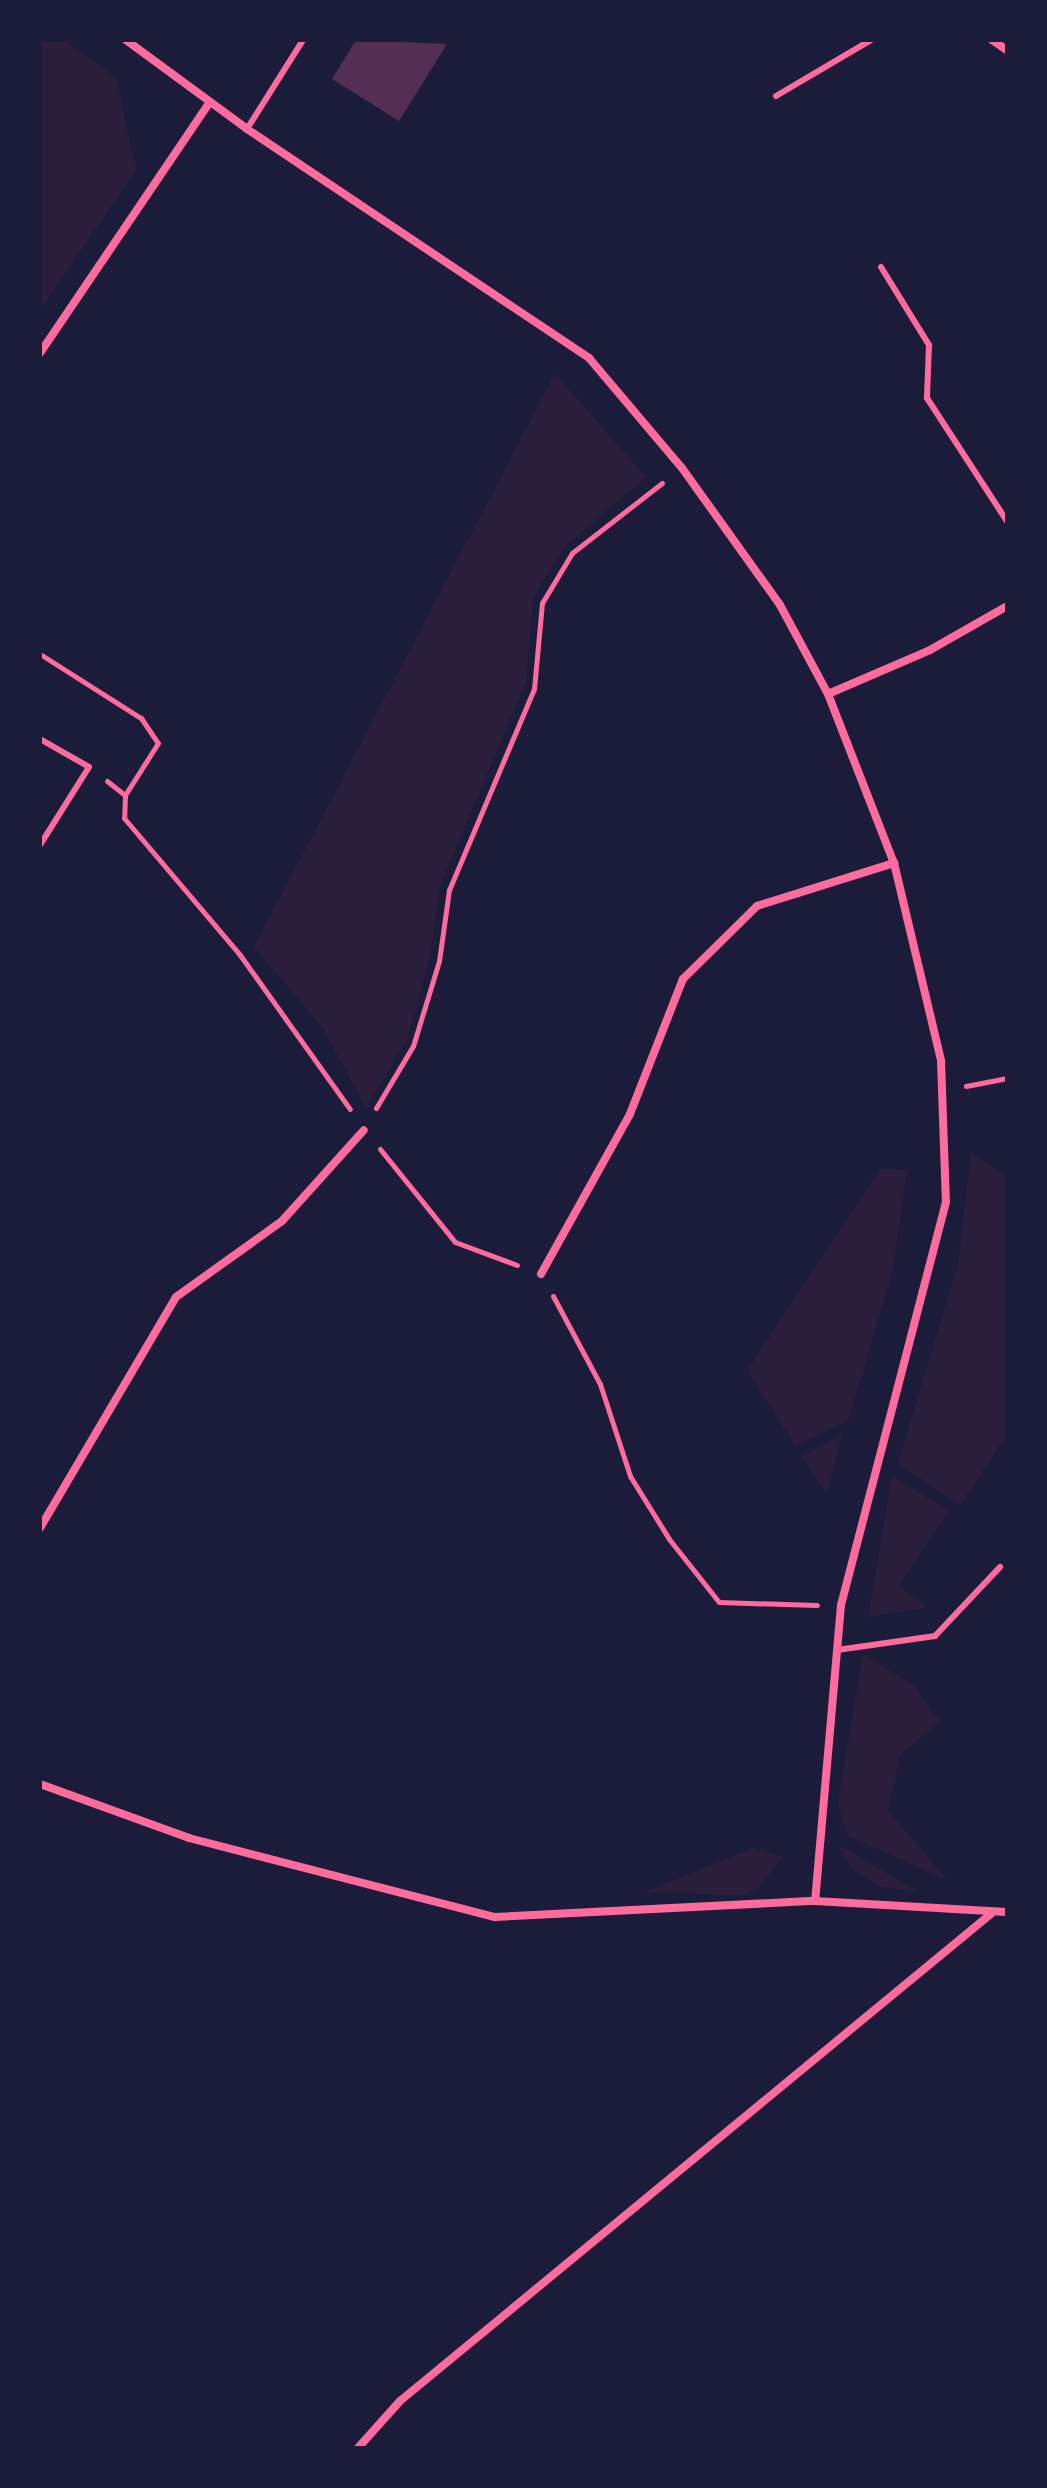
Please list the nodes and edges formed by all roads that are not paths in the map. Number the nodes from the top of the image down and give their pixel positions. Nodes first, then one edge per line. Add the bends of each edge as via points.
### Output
1 (126, 40) edge
2 (303, 40) edge
3 (871, 40) edge
4 (992, 40) edge
5 (1007, 50) edge
6 (776, 96) dead end
7 (210, 102) junction
8 (247, 129) junction
9 (881, 267) dead end
10 (40, 353) edge
11 (1007, 521) edge
12 (1007, 606) edge
13 (828, 694) junction
14 (40, 739) edge
15 (40, 845) edge
16 (894, 863) junction
17 (364, 1130) road end
18 (541, 1274) road end
19 (40, 1528) edge
20 (1000, 1567) dead end
21 (837, 1650) junction
22 (40, 1784) edge
23 (815, 1901) junction
24 (993, 1912) junction
25 (1007, 1912) edge
26 (358, 2448) edge

1 - 7 street
2 - 8 lane
3 - 6 lane
4 - 5 street
7 - 8 street
7 - 10 street
8 - 13 street via 589,358 682,468 780,605
9 - 11 lane via 929,345 927,398
12 - 13 street via 930,650
13 - 16 street
14 - 15 lane via 89,767
16 - 18 street via 757,906 683,979 630,1114
16 - 21 street via 941,1061 946,1202 841,1605
17 - 19 street via 282,1221 176,1297
20 - 21 lane via 935,1636
21 - 23 street
22 - 23 street via 189,1838 495,1917
23 - 24 street
24 - 25 street
24 - 26 street via 400,2401

